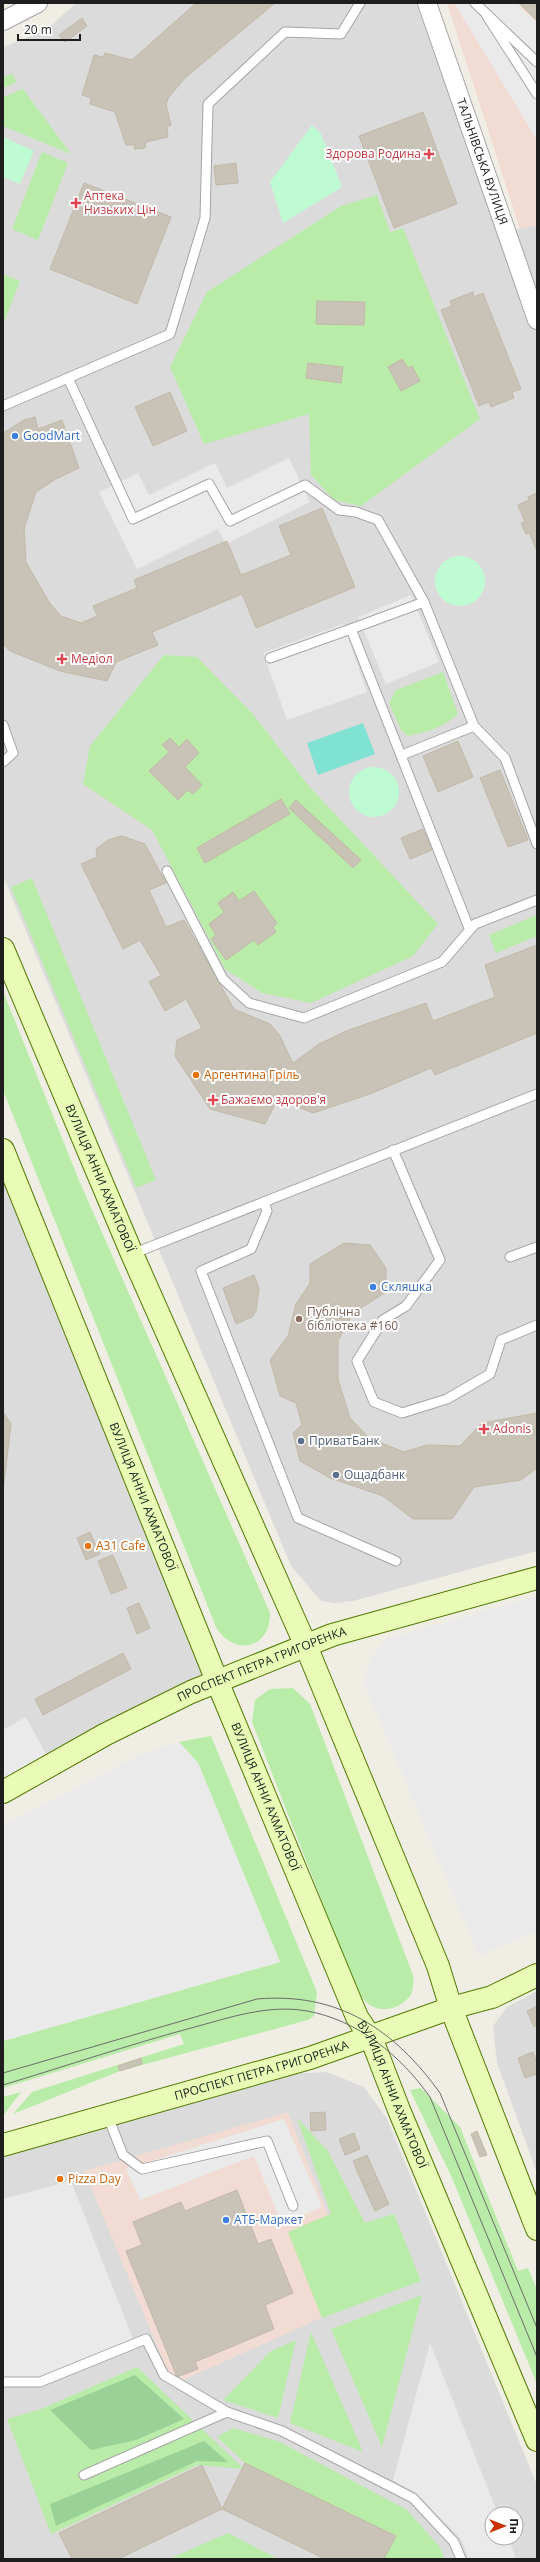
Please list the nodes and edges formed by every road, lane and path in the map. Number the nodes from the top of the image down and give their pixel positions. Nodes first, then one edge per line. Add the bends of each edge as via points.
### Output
1 (38, 3) edge
2 (360, 3) edge
3 (427, 3) edge
4 (475, 3) edge
5 (487, 16) junction
6 (3, 21) edge
7 (537, 62) edge
8 (537, 94) edge
9 (537, 320) edge
10 (68, 378) junction
11 (3, 406) edge
12 (424, 602) junction
13 (351, 629) junction
14 (270, 658) dead end
15 (3, 726) edge
16 (474, 726) junction
17 (402, 755) junction
18 (3, 762) edge
19 (537, 844) edge
20 (167, 871) dead end
21 (537, 900) edge
22 (469, 928) junction
23 (3, 949) edge
24 (537, 1094) edge
25 (3, 1150) edge
26 (393, 1150) junction
27 (264, 1202) junction
28 (537, 1247) edge
29 (132, 1254) junction
30 (510, 1257) dead end
31 (537, 1325) edge
32 (396, 1561) dead end
33 (537, 1578) edge
34 (306, 1646) junction
35 (217, 1681) junction
36 (3, 1792) edge
37 (537, 1975) edge
38 (451, 2008) junction
39 (370, 2036) junction
40 (108, 2117) junction
41 (3, 2145) edge
42 (293, 2206) dead end
43 (537, 2229) edge
44 (3, 2382) edge
45 (226, 2412) junction
46 (537, 2440) edge
47 (84, 2475) dead end
48 (461, 2559) edge

1 - 6 street
2 - 10 lane via 341,34 285,32 208,104 205,218 170,334
3 - 9 street, ТАЛЬНІВСЬКА ВУЛИЦЯ
4 - 5 lane
5 - 7 lane
5 - 8 lane
10 - 11 lane
10 - 12 lane via 133,519 209,484 230,521 305,485 339,510 356,512 378,520
12 - 13 lane
12 - 16 lane
13 - 14 lane
13 - 17 lane
15 - 18 lane via 13,753
16 - 17 lane
16 - 19 lane via 505,758
17 - 22 lane
20 - 22 lane via 223,979 249,1003 304,1018 442,962
21 - 22 lane
23 - 29 main road, ВУЛИЦЯ АННИ АХМАТОВОЇ
24 - 26 lane
25 - 35 main road, ВУЛИЦЯ АННИ АХМАТОВОЇ
26 - 27 lane
26 - 31 lane via 440,1260 406,1306 383,1320 357,1361 374,1402 402,1413 447,1399 490,1374 501,1340
27 - 29 lane
27 - 32 lane via 267,1211 251,1249 201,1271 298,1518
28 - 30 lane
29 - 34 main road, ВУЛИЦЯ АННИ АХМАТОВОЇ
33 - 34 main road, ПРОСПЕКТ ПЕТРА ГРИГОРЕНКА via 332,1635
34 - 35 main road, ПРОСПЕКТ ПЕТРА ГРИГОРЕНКА
34 - 38 main road, ВУЛИЦЯ АННИ АХМАТОВОЇ via 438,1966
35 - 36 main road, ПРОСПЕКТ ПЕТРА ГРИГОРЕНКА via 106,1734
35 - 39 main road, ВУЛИЦЯ АННИ АХМАТОВОЇ via 357,2017
37 - 38 main road, ПРОСПЕКТ ПЕТРА ГРИГОРЕНКА via 492,1997
38 - 39 main road, ПРОСПЕКТ ПЕТРА ГРИГОРЕНКА
38 - 43 main road, ВУЛИЦЯ АННИ АХМАТОВОЇ
39 - 40 main road, ПРОСПЕКТ ПЕТРА ГРИГОРЕНКА via 310,2058
39 - 46 main road, ВУЛИЦЯ АННИ АХМАТОВОЇ
40 - 41 main road, ПРОСПЕКТ ПЕТРА ГРИГОРЕНКА
40 - 42 lane via 123,2155 142,2169 267,2141
44 - 45 lane via 40,2382 146,2339 164,2375
45 - 47 lane
45 - 48 lane via 282,2431 413,2498 454,2542

